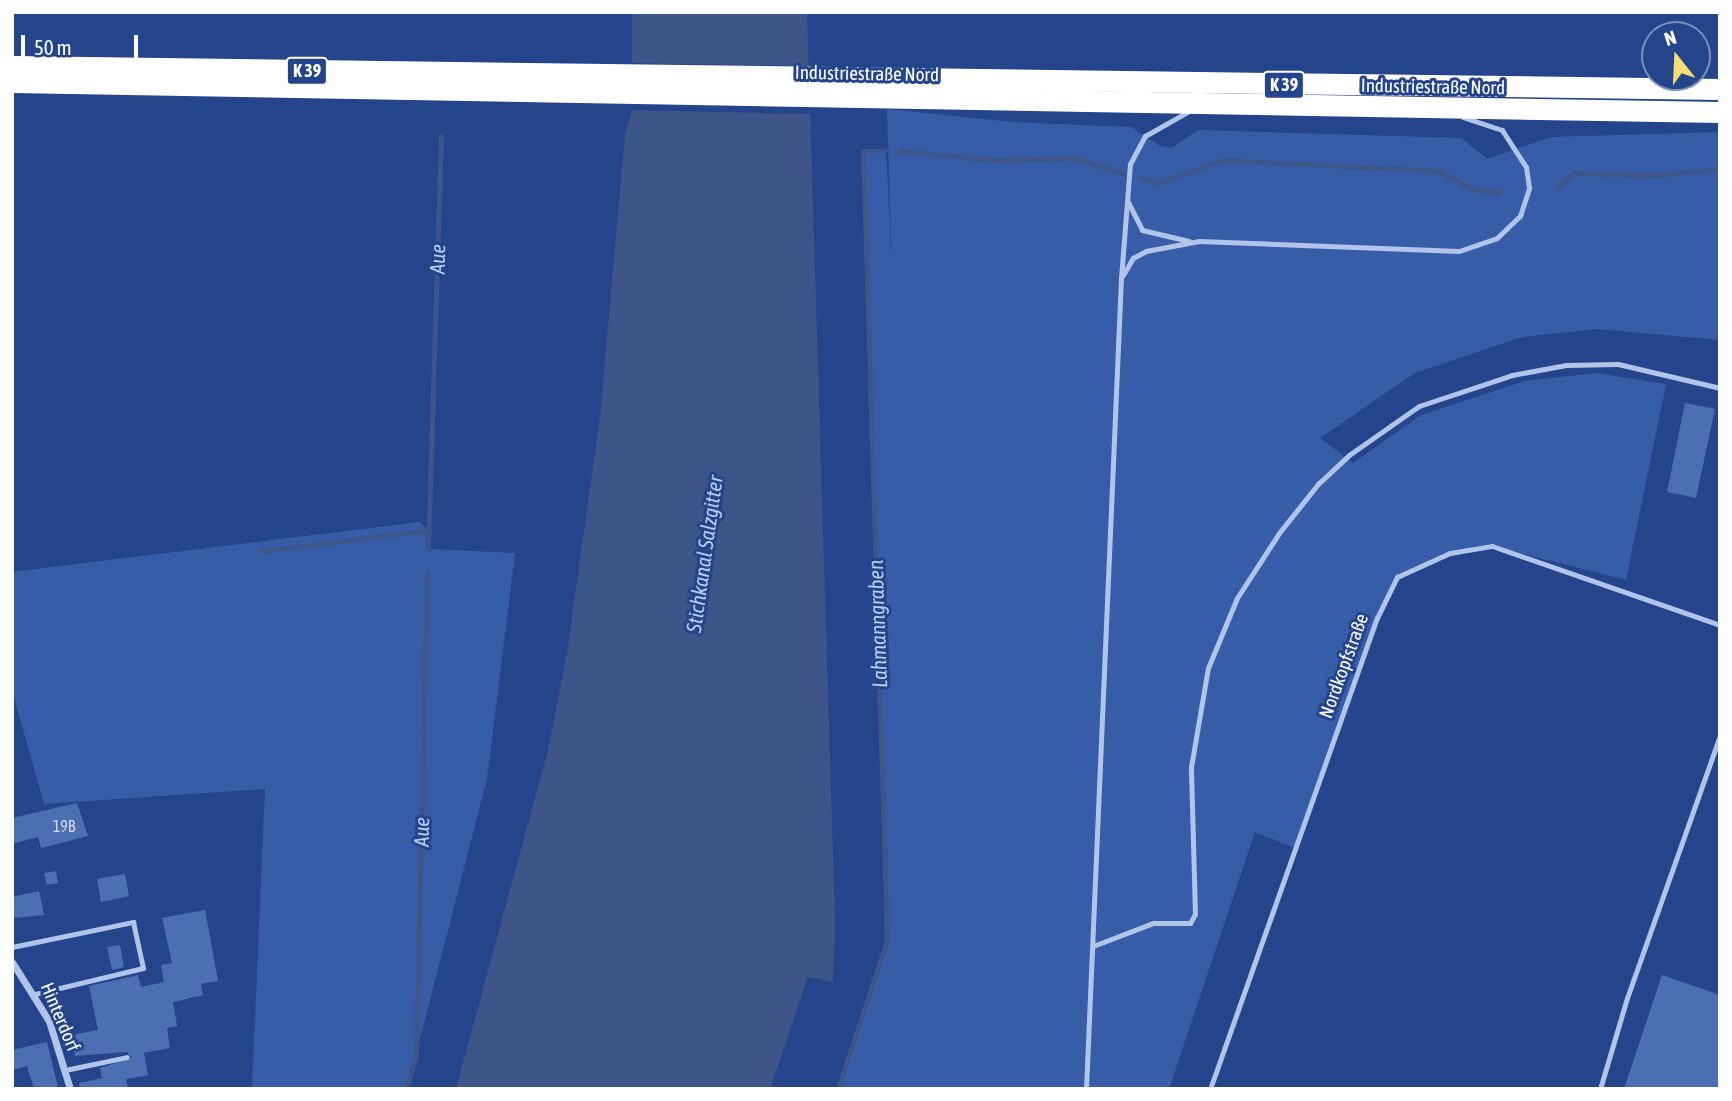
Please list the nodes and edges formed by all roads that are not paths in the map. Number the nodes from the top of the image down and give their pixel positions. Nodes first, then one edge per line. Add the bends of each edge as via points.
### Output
1 (12, 66) edge
2 (12, 82) edge
3 (601, 84) junction
4 (849, 88) junction
5 (1720, 89) edge
6 (1202, 106) junction
7 (1436, 110) junction
8 (1720, 112) edge
9 (1127, 199) junction
10 (1199, 241) junction
11 (1121, 278) junction
12 (1720, 388) edge
13 (1720, 625) edge
14 (1720, 736) edge
15 (1093, 946) junction
16 (12, 947) edge
17 (12, 962) edge
18 (35, 994) junction
19 (127, 1057) dead end
20 (65, 1070) junction
21 (70, 1089) edge
22 (1086, 1089) edge
23 (1210, 1089) edge
24 (1600, 1089) edge

1 - 3 highway, Industriestraße Nord / K 39
2 - 3 highway, Industriestraße Nord / K 39
3 - 4 highway, Industriestraße Nord / K 39
4 - 5 highway, Industriestraße Nord / K 39
4 - 6 highway, Industriestraße Nord / K 39
6 - 7 highway, Industriestraße Nord / K 39
6 - 9 lane via 1144,136 1130,164
7 - 8 highway, Industriestraße Nord / K 39
7 - 10 lane via 1502,130 1521,154 1529,188 1520,216 1497,238 1459,251
9 - 10 lane via 1134,219 1150,235
9 - 11 lane
10 - 11 lane via 1146,251 1133,258
11 - 15 lane
12 - 15 lane via 1618,364 1566,365 1419,406 1349,455 1318,484 1279,533 1237,598 1208,668 1191,766 1195,914 1190,923 1153,923
13 - 23 lane, Nordkopfstraße via 1492,547 1450,553 1398,577 1377,618
14 - 24 lane
15 - 22 lane
16 - 18 lane via 133,922 143,968
17 - 18 street, Hinterdorf
18 - 20 street, Hinterdorf
19 - 20 lane
20 - 21 street, Hinterdorf

